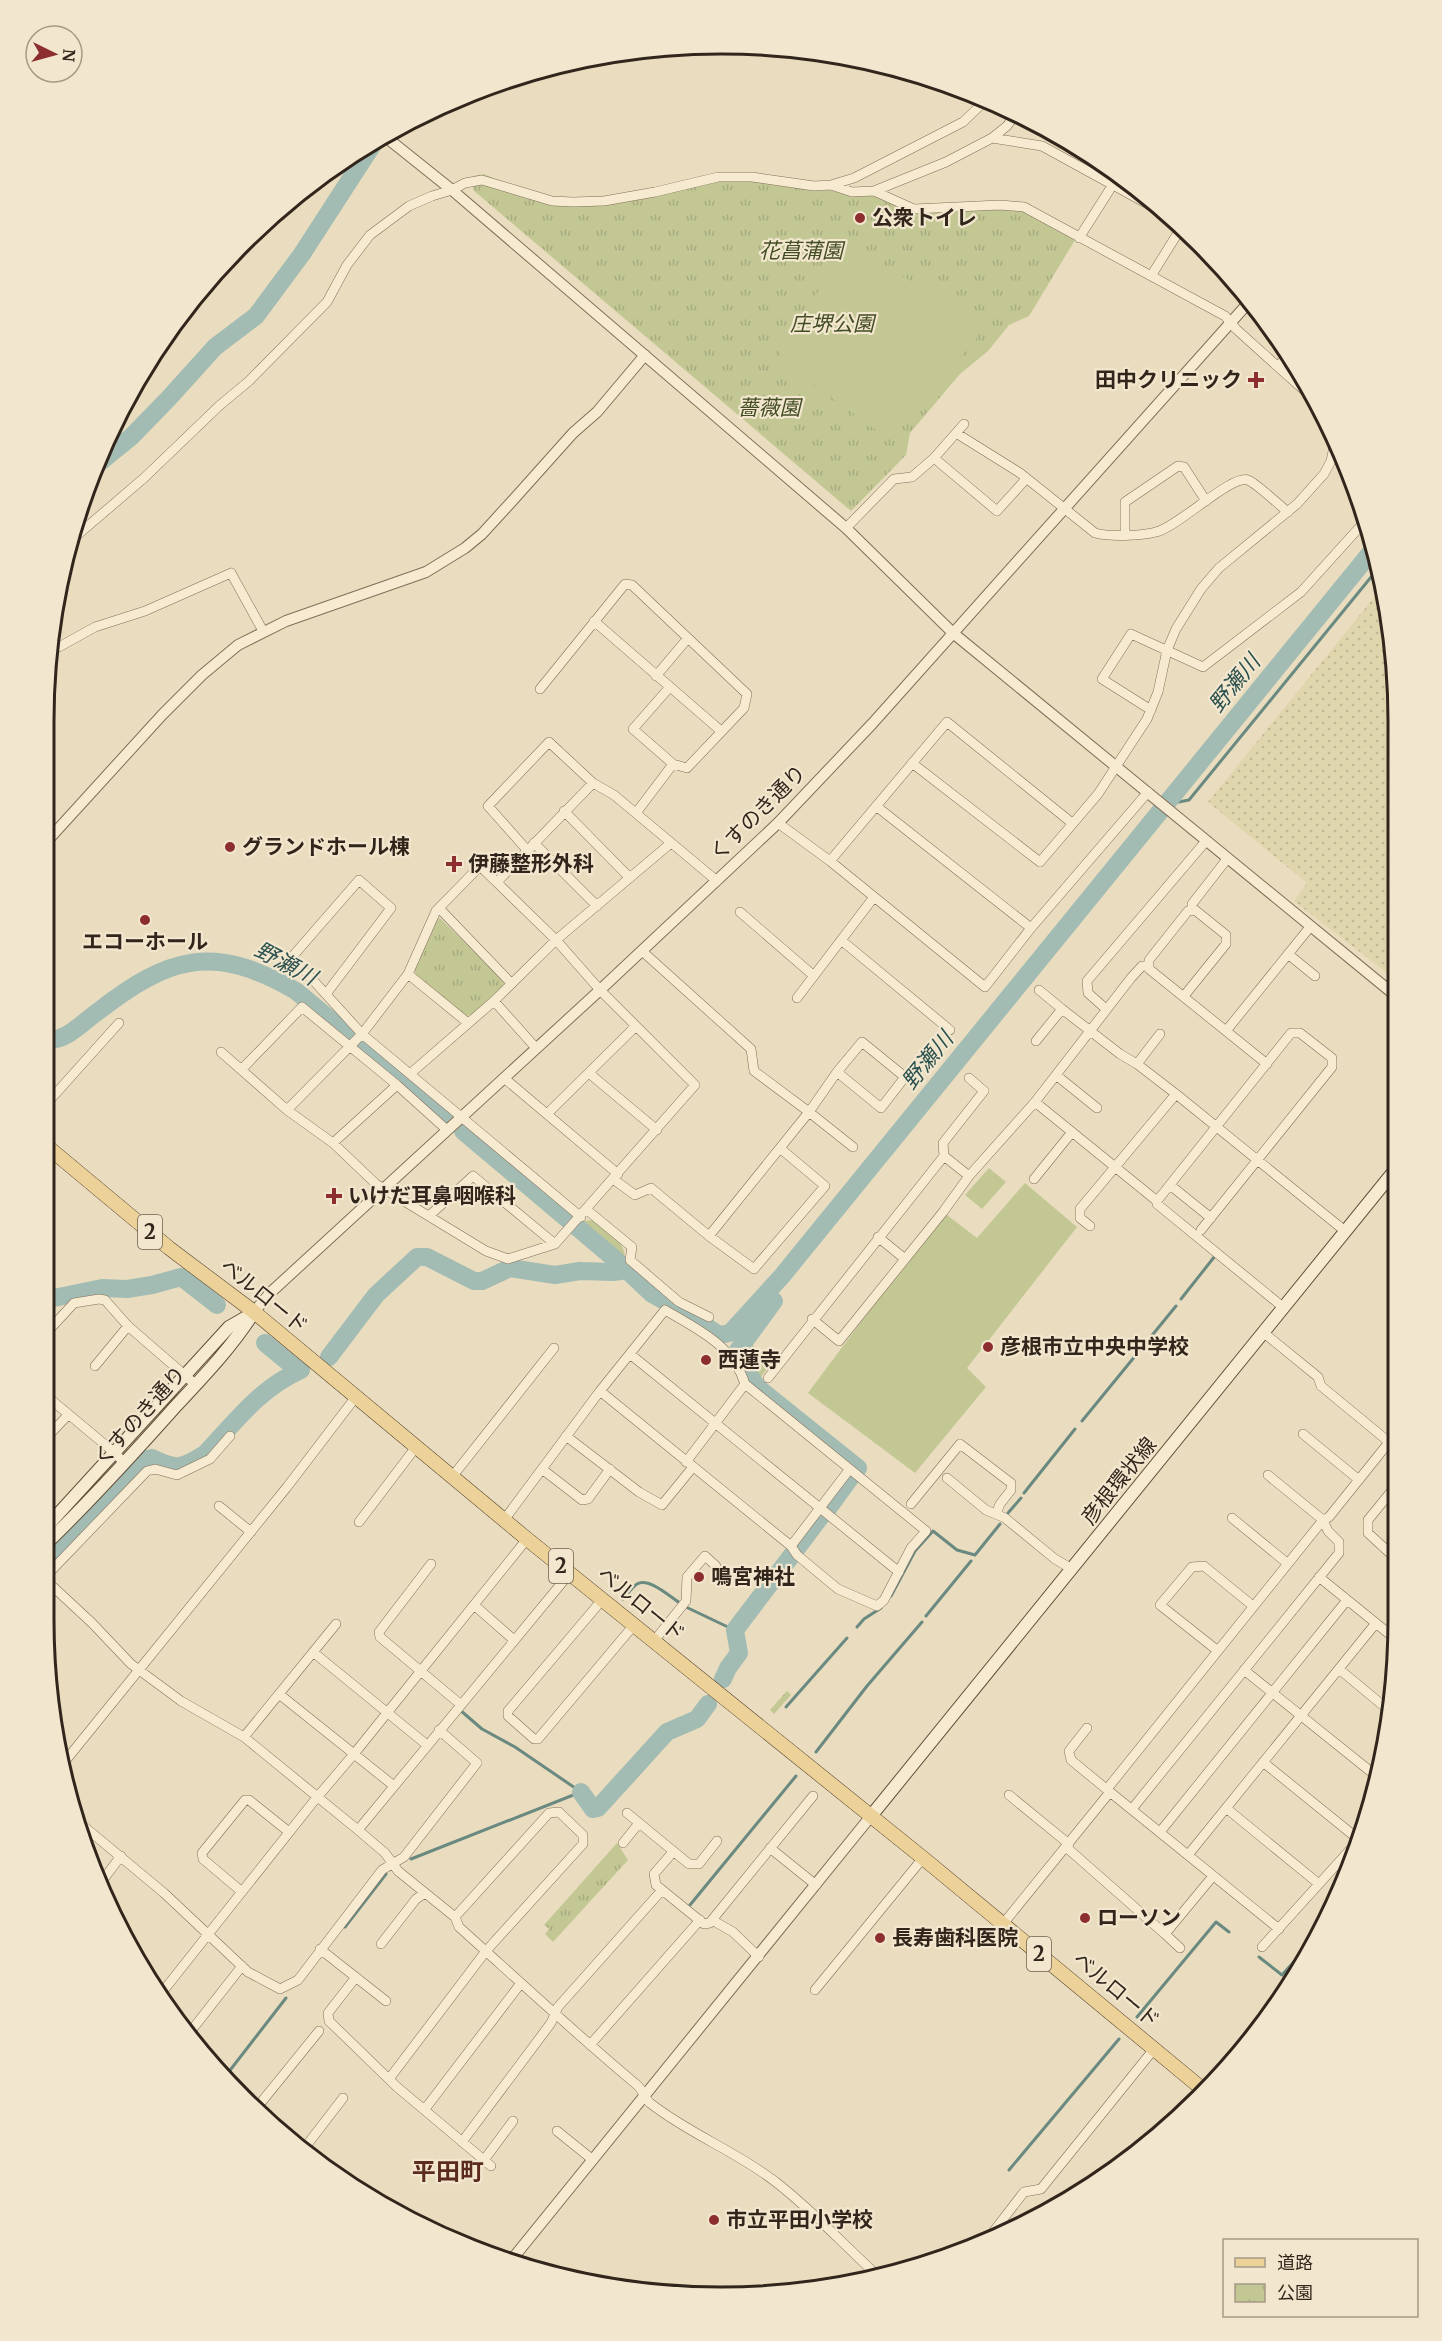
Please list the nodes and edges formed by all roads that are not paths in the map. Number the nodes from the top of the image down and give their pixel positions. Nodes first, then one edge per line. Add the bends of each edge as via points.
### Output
1 (979, 106) edge
2 (1011, 121) edge
3 (992, 138) junction
4 (391, 141) edge
5 (831, 185) junction
6 (1113, 185) junction
7 (452, 190) junction
8 (874, 191) junction
9 (1129, 194) edge
10 (1177, 234) edge
11 (1079, 238) junction
12 (1151, 276) junction
13 (1244, 308) edge
14 (1231, 323) junction
15 (645, 355) junction
16 (1283, 361) edge
17 (1278, 367) junction
18 (1296, 383) edge
19 (964, 424) dead end
20 (956, 432) junction
21 (1332, 455) edge
22 (934, 458) junction
23 (1026, 479) junction
24 (1206, 501) junction
25 (1064, 508) junction
26 (1288, 512) junction
27 (846, 528) junction
28 (1359, 528) edge
29 (82, 531) edge
30 (1125, 534) junction
31 (594, 621) junction
32 (263, 631) junction
33 (953, 633) junction
34 (688, 638) junction
35 (59, 645) edge
36 (1167, 650) junction
37 (656, 676) junction
38 (540, 688) dead end
39 (669, 688) junction
40 (1151, 710) junction
41 (721, 731) junction
42 (912, 763) junction
43 (673, 764) junction
44 (1117, 766) junction
45 (593, 783) junction
46 (1151, 795) junction
47 (876, 806) junction
48 (564, 811) junction
49 (636, 813) junction
50 (778, 823) junction
51 (1072, 823) junction
52 (54, 834) edge
53 (1206, 841) junction
54 (670, 843) junction
55 (530, 847) junction
56 (1227, 859) junction
57 (830, 861) junction
58 (630, 878) junction
59 (717, 880) junction
60 (498, 881) junction
61 (873, 897) junction
62 (597, 906) junction
63 (439, 908) junction
64 (1192, 910) junction
65 (740, 912) dead end
66 (1310, 927) junction
67 (1031, 928) junction
68 (556, 940) junction
69 (841, 940) junction
70 (642, 951) junction
71 (1288, 954) junction
72 (1149, 965) junction
73 (408, 974) junction
74 (814, 976) junction
75 (1315, 976) dead end
76 (511, 983) junction
77 (600, 990) junction
78 (1039, 990) dead end
79 (1388, 990) edge
80 (326, 994) junction
81 (1184, 996) junction
82 (797, 998) dead end
83 (494, 1001) junction
84 (1062, 1009) junction
85 (1106, 1009) junction
86 (119, 1023) dead end
87 (468, 1023) junction
88 (636, 1026) junction
89 (950, 1030) dead end
90 (1091, 1031) junction
91 (1227, 1031) junction
92 (1160, 1034) dead end
93 (356, 1041) junction
94 (1036, 1041) dead end
95 (536, 1048) junction
96 (221, 1052) dead end
97 (1137, 1064) junction
98 (1267, 1064) junction
99 (242, 1069) junction
100 (837, 1072) junction
101 (411, 1073) junction
102 (590, 1074) junction
103 (1056, 1075) junction
104 (504, 1078) junction
105 (969, 1078) dead end
106 (397, 1085) junction
107 (1176, 1094) junction
108 (54, 1095) edge
109 (1035, 1102) junction
110 (1097, 1108) dead end
111 (287, 1110) junction
112 (809, 1112) junction
113 (548, 1113) junction
114 (462, 1116) junction
115 (1216, 1127) junction
116 (447, 1130) junction
117 (657, 1130) junction
118 (1072, 1132) junction
119 (333, 1143) junction
120 (853, 1146) dead end
121 (781, 1149) junction
122 (54, 1152) edge
123 (944, 1156) junction
124 (1257, 1160) junction
125 (1116, 1167) junction
126 (969, 1176) junction
127 (615, 1177) junction
128 (1034, 1179) dead end
129 (1388, 1179) edge
130 (1170, 1185) junction
131 (384, 1188) junction
132 (1157, 1200) junction
133 (430, 1215) junction
134 (1211, 1218) junction
135 (579, 1219) junction
136 (1090, 1226) dead end
137 (1201, 1230) dead end
138 (1345, 1231) junction
139 (710, 1236) junction
140 (878, 1238) junction
141 (555, 1244) junction
142 (905, 1259) junction
143 (1284, 1308) junction
144 (254, 1312) junction
145 (709, 1317) dead end
146 (812, 1319) junction
147 (54, 1325) edge
148 (128, 1326) junction
149 (1264, 1333) junction
150 (554, 1348) dead end
151 (630, 1354) junction
152 (95, 1366) dead end
153 (185, 1376) junction
154 (768, 1378) dead end
155 (745, 1384) junction
156 (196, 1385) junction
157 (600, 1391) junction
158 (355, 1398) junction
159 (54, 1402) edge
160 (68, 1415) junction
161 (716, 1424) junction
162 (54, 1430) edge
163 (1304, 1434) dead end
164 (230, 1436) dead end
165 (566, 1436) junction
166 (1388, 1436) edge
167 (1388, 1444) edge
168 (416, 1447) junction
169 (115, 1453) junction
170 (124, 1463) junction
171 (689, 1464) junction
172 (542, 1469) junction
173 (610, 1469) junction
174 (849, 1470) junction
175 (1268, 1475) dead end
176 (452, 1478) junction
177 (947, 1478) dead end
178 (1359, 1480) junction
179 (1388, 1495) edge
180 (911, 1504) dead end
181 (219, 1506) dead end
182 (819, 1508) junction
183 (996, 1514) junction
184 (1232, 1518) dead end
185 (54, 1519) edge
186 (504, 1520) junction
187 (1323, 1520) junction
188 (359, 1522) dead end
189 (251, 1532) junction
190 (54, 1536) edge
191 (527, 1539) junction
192 (791, 1546) junction
193 (1388, 1551) edge
194 (1287, 1563) junction
195 (431, 1564) dead end
196 (716, 1566) dead end
197 (54, 1568) edge
198 (1072, 1569) junction
199 (899, 1572) junction
200 (570, 1573) junction
201 (1319, 1577) junction
202 (54, 1587) edge
203 (602, 1600) junction
204 (1347, 1600) junction
205 (474, 1605) junction
206 (1253, 1606) junction
207 (1376, 1623) junction
208 (336, 1624) dead end
209 (634, 1625) junction
210 (1388, 1632) edge
211 (514, 1640) junction
212 (654, 1641) junction
213 (1218, 1651) junction
214 (313, 1652) junction
215 (1339, 1669) junction
216 (138, 1670) junction
217 (422, 1670) junction
218 (1244, 1670) junction
219 (1272, 1693) junction
220 (279, 1694) junction
221 (460, 1704) junction
222 (1382, 1705) edge
223 (387, 1712) junction
224 (1301, 1716) junction
225 (1088, 1728) dead end
226 (439, 1730) junction
227 (244, 1737) junction
228 (427, 1745) junction
229 (354, 1754) junction
230 (69, 1758) edge
231 (1263, 1762) junction
232 (477, 1763) junction
233 (487, 1769) dead end
234 (1370, 1771) edge
235 (394, 1786) junction
236 (1108, 1791) junction
237 (1009, 1795) dead end
238 (318, 1796) junction
239 (813, 1796) dead end
240 (1226, 1808) junction
241 (1132, 1809) junction
242 (627, 1813) dead end
243 (872, 1816) junction
244 (639, 1823) junction
245 (358, 1830) junction
246 (289, 1832) junction
247 (1160, 1832) junction
248 (90, 1836) edge
249 (1352, 1836) edge
250 (717, 1841) dead end
251 (623, 1843) dead end
252 (1067, 1845) junction
253 (770, 1848) junction
254 (673, 1852) junction
255 (1345, 1853) edge
256 (1188, 1855) junction
257 (121, 1856) junction
258 (923, 1858) junction
259 (392, 1863) junction
260 (106, 1876) edge
261 (1213, 1876) junction
262 (1319, 1884) junction
263 (816, 1885) junction
264 (662, 1890) junction
265 (242, 1892) junction
266 (425, 1893) junction
267 (454, 1917) junction
268 (700, 1920) junction
269 (712, 1920) junction
270 (1003, 1924) junction
271 (1279, 1929) junction
272 (209, 1934) junction
273 (1165, 1934) junction
274 (381, 1944) dead end
275 (1263, 1947) dead end
276 (1180, 1948) dead end
277 (320, 1949) junction
278 (486, 1951) junction
279 (759, 1957) junction
280 (242, 1966) junction
281 (356, 1977) junction
282 (521, 1983) junction
283 (165, 1989) edge
284 (815, 1989) dead end
285 (386, 2001) dead end
286 (555, 2015) junction
287 (193, 2028) edge
288 (319, 2031) dead end
289 (590, 2045) junction
290 (1154, 2049) junction
291 (389, 2079) junction
292 (1199, 2086) edge
293 (645, 2096) junction
294 (343, 2098) dead end
295 (261, 2103) edge
296 (425, 2109) junction
297 (513, 2121) dead end
298 (557, 2131) dead end
299 (462, 2142) junction
300 (308, 2143) edge
301 (593, 2160) junction
302 (997, 2226) edge
303 (516, 2255) edge
304 (871, 2269) edge

1 - 5 street via 963,122 854,178
2 - 3 street
3 - 6 street via 1042,146
3 - 8 street via 946,162
4 - 7 street
5 - 7 street via 718,177 604,201 573,202 552,201 483,180
5 - 8 street via 852,192
6 - 9 street
6 - 11 street
7 - 15 street
7 - 29 street via 409,206 370,235 347,265 327,302 249,381
8 - 11 street via 914,208 1024,207
10 - 12 street
11 - 12 street
12 - 14 street
13 - 14 street, くすのき通り
14 - 17 street
14 - 25 street, くすのき通り
15 - 27 street
15 - 32 street via 597,412 465,548 426,572
16 - 17 street
17 - 18 street
19 - 20 street
20 - 22 street
20 - 23 street
21 - 26 street via 1323,474
22 - 23 street via 997,511
22 - 27 street via 912,477 894,479
23 - 25 street
24 - 26 street via 1229,484 1247,480
24 - 30 street via 1156,532
24 - 30 street via 1184,467 1178,466 1125,502
25 - 30 street via 1095,533
25 - 33 street, くすのき通り
26 - 36 street via 1219,568 1201,589
27 - 33 street
28 - 36 street via 1301,592 1203,667
31 - 34 street via 625,584 632,585
31 - 37 street
31 - 38 street
32 - 35 street via 231,573 146,611 94,627
32 - 52 street via 238,645 202,675
33 - 44 street
33 - 50 street, くすのき通り
34 - 37 street
34 - 41 street via 747,694 744,708
36 - 40 street
36 - 40 street via 1131,634 1102,679
37 - 39 street
39 - 41 street
39 - 43 street via 633,729
40 - 44 street
41 - 43 street via 687,768
42 - 47 street
42 - 51 street via 1040,862
42 - 51 street via 947,722
43 - 49 street
44 - 46 street
44 - 51 street
45 - 48 street
45 - 49 street
45 - 55 street via 549,742 488,806
46 - 53 street
46 - 67 street
47 - 57 street
47 - 67 street
48 - 55 street
48 - 58 street
49 - 54 street
50 - 57 street
50 - 59 street, くすのき通り
53 - 56 street
53 - 85 street via 1087,981 1088,993
54 - 58 street
54 - 59 street
55 - 60 street
55 - 62 street
56 - 64 street via 1192,904
56 - 66 street
57 - 61 street
58 - 62 street
59 - 70 street, くすのき通り
60 - 63 street via 480,866
60 - 68 street
61 - 67 street via 985,987
61 - 69 street
62 - 68 street
63 - 73 street
63 - 76 street
64 - 72 street via 1155,952
64 - 81 street via 1226,936 1226,944
65 - 74 street
66 - 71 street
66 - 79 street
68 - 76 street
68 - 77 street
69 - 74 street
69 - 89 street
70 - 77 street, くすのき通り
70 - 112 street via 751,1048 754,1071
71 - 75 street
71 - 91 street
72 - 81 street
72 - 85 street via 1142,966
73 - 87 street
73 - 93 street
74 - 82 street
76 - 83 street
77 - 88 street
77 - 95 street, くすのき通り
78 - 84 street
80 - 80 street via 391,908 359,880 292,957
80 - 93 street
81 - 91 street
83 - 87 street
83 - 95 street
84 - 90 street
84 - 94 street
85 - 90 street
86 - 108 street
87 - 101 street
88 - 102 street
88 - 117 street via 695,1086
90 - 97 street
90 - 103 street
91 - 98 street
92 - 97 street
93 - 99 street via 302,1007
93 - 101 street
93 - 106 street
93 - 111 street
95 - 104 street, くすのき通り
96 - 99 street
97 - 107 street
98 - 115 street
98 - 124 street via 1291,1033 1300,1033 1332,1058 1332,1067
99 - 111 street
100 - 100 street via 881,1108 905,1077 862,1042
100 - 112 street
101 - 114 street
102 - 113 street
102 - 117 street
103 - 109 street
103 - 110 street
104 - 113 street
104 - 114 street, くすのき通り
105 - 123 street via 984,1091 943,1143
106 - 116 street
106 - 119 street
107 - 115 street
107 - 125 street
109 - 118 street
109 - 126 street
111 - 119 street
112 - 120 street
112 - 121 street
113 - 127 street
114 - 116 street, くすのき通り
114 - 135 street
115 - 124 street
115 - 130 street
116 - 131 street, くすのき通り
117 - 127 street
118 - 125 street
118 - 128 street
119 - 131 street
121 - 139 street
121 - 139 street via 825,1186 754,1269
122 - 144 main road, ベルロード / 2 via 169,1248
123 - 126 street
123 - 140 street
124 - 134 street
124 - 138 street
125 - 132 street
125 - 136 street via 1080,1209 1080,1218
126 - 142 street
127 - 135 street
127 - 139 street via 636,1195 651,1188
129 - 138 main road, 彦根環状線
130 - 132 street
130 - 134 street
131 - 133 street
131 - 144 street, くすのき通り
132 - 143 street via 1157,1204
133 - 141 street via 486,1251 508,1258
133 - 141 street via 473,1176
134 - 137 street
135 - 141 street
135 - 145 street via 633,1247 630,1260 679,1302
138 - 143 main road, 彦根環状線
140 - 142 street
140 - 146 street
142 - 146 street via 839,1341
143 - 149 main road, 彦根環状線
144 - 153 main road, くすのき通り via 230,1327
144 - 156 main road, くすのき通り
144 - 158 main road, ベルロード / 2
146 - 154 street
147 - 148 street via 74,1303 99,1299 105,1300
148 - 152 street
148 - 153 street
149 - 166 street via 1318,1377 1321,1386
149 - 198 main road, 彦根環状線
150 - 176 street
151 - 155 street via 664,1310 726,1350
151 - 157 street
151 - 161 street
153 - 156 street
153 - 169 main road, くすのき通り
155 - 161 street
155 - 174 street
156 - 170 main road, くすのき通り
157 - 165 street
157 - 171 street
158 - 168 main road, ベルロード / 2
158 - 189 street
159 - 160 street
160 - 162 street
160 - 169 street
161 - 171 street
161 - 182 street
163 - 178 street
164 - 197 street via 210,1459 177,1475 146,1470
165 - 172 street
165 - 173 street
167 - 178 street
168 - 176 main road, ベルロード / 2
168 - 188 street
169 - 170 street
169 - 185 main road, くすのき通り
170 - 190 main road, くすのき通り
171 - 173 street via 662,1505
171 - 192 street
172 - 173 street via 582,1500 588,1499
172 - 186 street
174 - 182 street
174 - 199 street via 926,1531 911,1548
175 - 187 street
176 - 186 main road, ベルロード / 2
177 - 183 street
178 - 187 street
179 - 193 street via 1368,1520 1368,1533
180 - 183 street via 960,1444 1011,1483 1011,1490
181 - 189 street
182 - 192 street
182 - 199 street
183 - 198 street
184 - 194 street
186 - 191 main road, ベルロード / 2
187 - 194 street
187 - 201 street via 1339,1542 1339,1552
189 - 216 street
191 - 200 main road, ベルロード / 2
191 - 205 street
192 - 199 street via 838,1589 878,1606
194 - 206 street
195 - 217 street via 379,1632 380,1637
196 - 212 street via 705,1556 687,1577 686,1601
198 - 243 main road, 彦根環状線
200 - 203 main road, ベルロード / 2
200 - 211 street
201 - 204 street
201 - 218 street
202 - 216 street
203 - 209 main road, ベルロード / 2
203 - 209 street via 508,1711 508,1716 534,1738
204 - 207 street
204 - 219 street
205 - 211 street
205 - 217 street
206 - 213 street
206 - 213 street via 1204,1566 1191,1567 1160,1605
207 - 210 street
207 - 215 street
208 - 214 street
209 - 212 main road, ベルロード / 2
211 - 221 street
212 - 243 main road, ベルロード / 2
213 - 236 street
214 - 220 street
214 - 223 street
215 - 222 street
215 - 224 street
216 - 227 street
216 - 230 street
217 - 221 street
217 - 223 street
218 - 219 street
218 - 241 street
219 - 224 street
219 - 247 street
220 - 227 street
220 - 229 street
221 - 226 street
223 - 228 street
223 - 229 street
224 - 231 street
224 - 234 street
225 - 236 street via 1069,1751 1071,1760
226 - 228 street
226 - 232 street
227 - 238 street
228 - 235 street
229 - 235 street
229 - 238 street
231 - 240 street
231 - 249 street
232 - 233 street
232 - 259 street via 404,1857
235 - 245 street
236 - 241 street
236 - 252 street
237 - 252 street
238 - 245 street
238 - 246 street
239 - 253 street
240 - 256 street
240 - 262 street
241 - 247 street
242 - 244 street
243 - 258 main road, ベルロード / 2
243 - 263 street
244 - 251 street
244 - 254 street
245 - 259 street
246 - 265 street
246 - 265 street via 245,1800 202,1853 203,1859
247 - 256 street
248 - 257 street
250 - 254 street via 699,1864 688,1864
252 - 270 street
252 - 273 street
253 - 263 street
253 - 269 street
254 - 264 street via 654,1874 656,1885
255 - 262 street
256 - 261 street
257 - 260 street
257 - 272 street
258 - 270 main road, ベルロード / 2
258 - 284 street
259 - 266 street
259 - 277 street via 382,1870
261 - 271 street
261 - 273 street
262 - 271 street
263 - 279 street
264 - 268 street
264 - 286 street
265 - 272 street
266 - 267 street
266 - 274 street
267 - 278 street via 459,1927
267 - 278 street via 549,1813 559,1812 583,1835 583,1844
268 - 269 street via 704,1924
268 - 289 street
269 - 279 street via 733,1932
270 - 290 main road, ベルロード / 2
271 - 275 street
272 - 280 street
272 - 283 street
273 - 276 street
277 - 280 street via 298,1980 280,1989
277 - 281 street
278 - 282 street
278 - 291 street
279 - 293 street
280 - 287 street
281 - 285 street
281 - 291 street via 328,2013 329,2021
282 - 286 street
282 - 296 street
286 - 289 street
286 - 299 street
288 - 295 street
289 - 293 street via 640,2087
290 - 292 main road, ベルロード / 2
290 - 302 street via 1041,2189 1024,2192
291 - 296 street
293 - 301 street
293 - 304 street via 698,2135 776,2182
294 - 300 street
296 - 299 street
297 - 299 street via 487,2163
298 - 301 street
301 - 303 street

